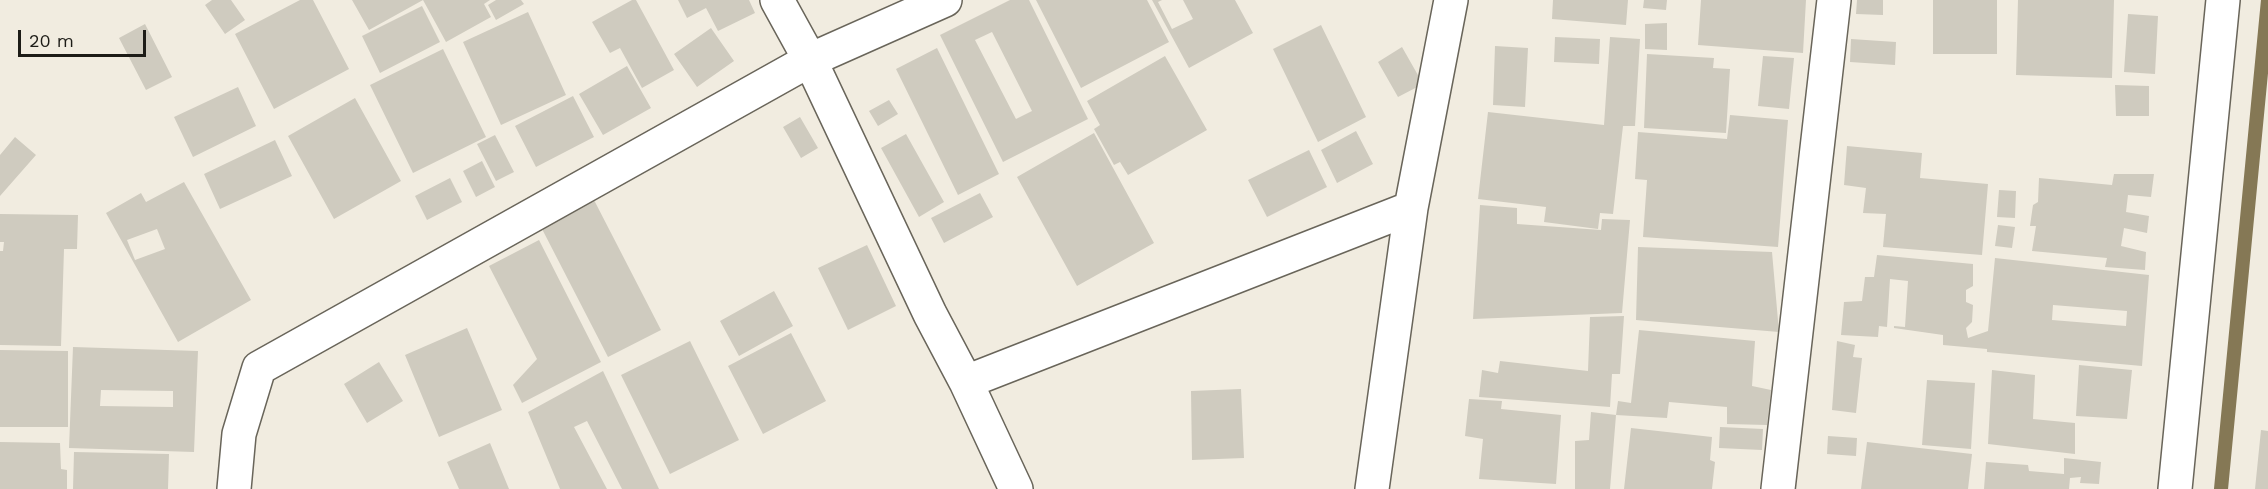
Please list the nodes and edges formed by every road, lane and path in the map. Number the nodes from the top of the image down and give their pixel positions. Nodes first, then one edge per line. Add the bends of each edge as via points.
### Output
1 (777, 0) edge
2 (945, 0) edge
3 (1451, 0) edge
4 (1834, 0) edge
5 (2223, 0) edge
6 (810, 60) junction
7 (1411, 208) junction
8 (966, 382) junction
9 (234, 489) edge
10 (1016, 489) edge
11 (1372, 489) edge
12 (1778, 489) edge
13 (2175, 489) edge

1 - 6 street
2 - 6 street
3 - 7 street
4 - 12 street
5 - 13 street
6 - 8 street
6 - 9 street via 259,368 239,434
7 - 8 street
7 - 11 street
8 - 10 street

